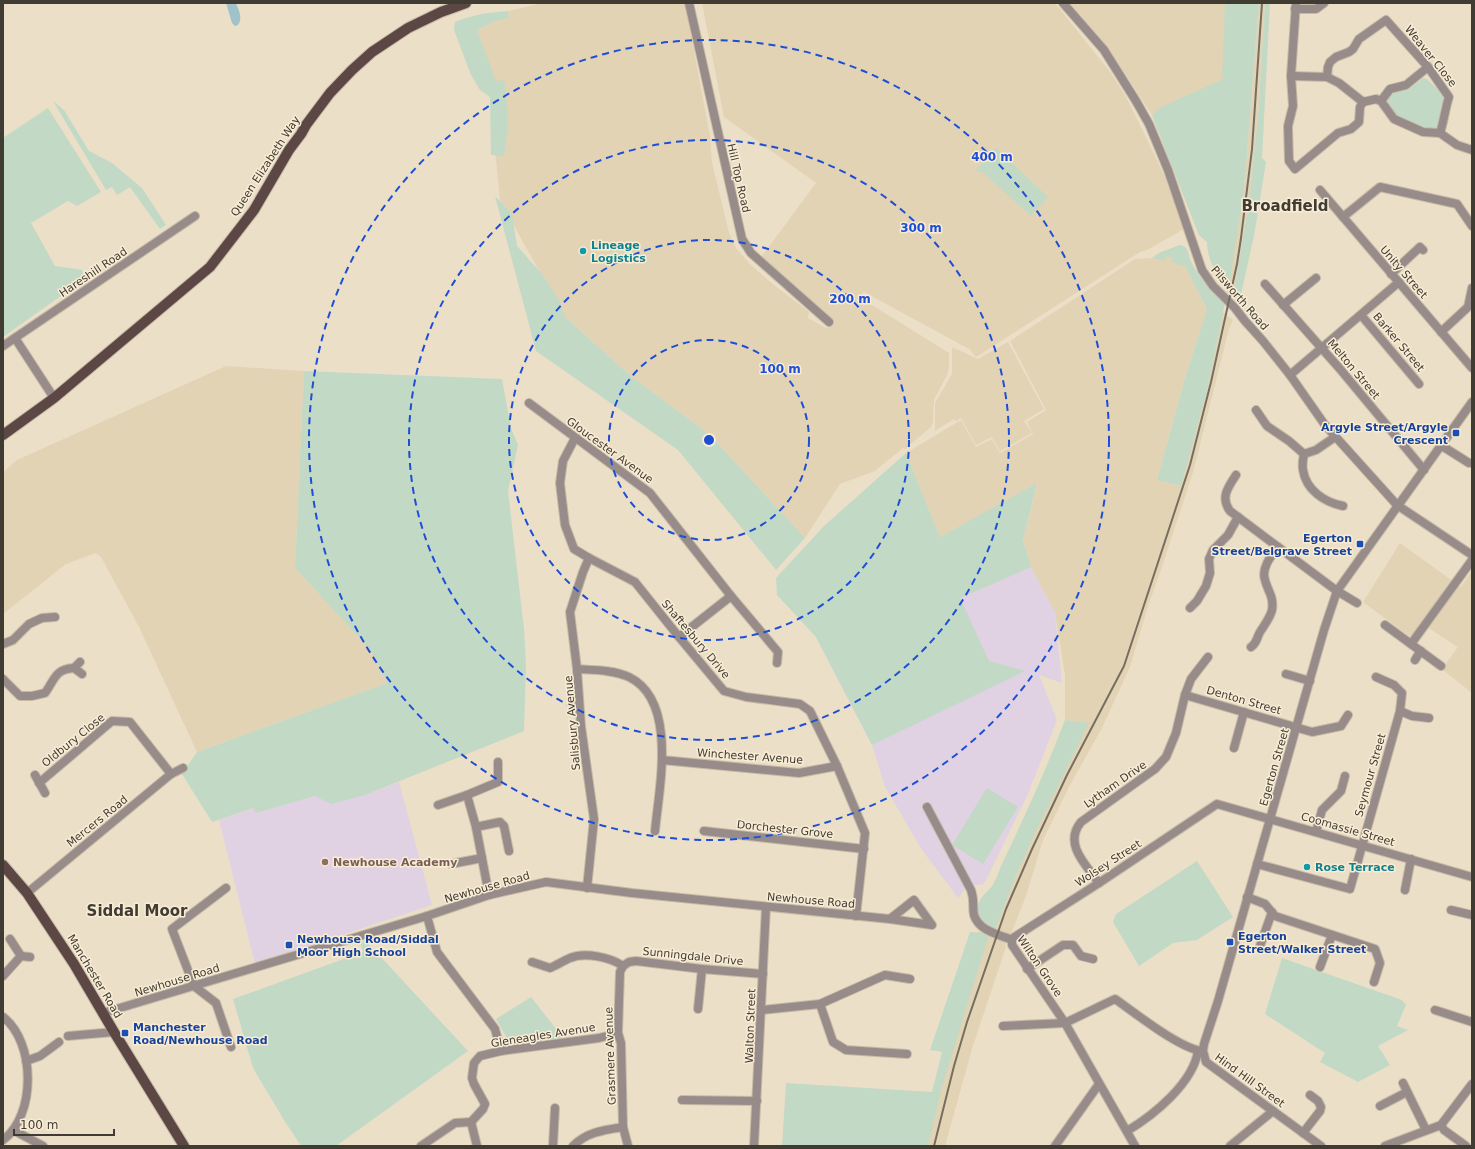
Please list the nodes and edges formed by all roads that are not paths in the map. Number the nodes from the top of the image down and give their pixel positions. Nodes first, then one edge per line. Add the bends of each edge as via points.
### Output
1 (466, 3) edge
2 (689, 3) edge
3 (1064, 3) edge
4 (1324, 3) edge
5 (1296, 6) edge
6 (1428, 67) junction
7 (1291, 76) junction
8 (1327, 77) junction
9 (1381, 101) junction
10 (1363, 102) junction
11 (1440, 133) junction
12 (1472, 150) edge
13 (1320, 190) dead end
14 (195, 216) dead end
15 (1343, 217) junction
16 (1472, 226) edge
17 (1423, 250) dead end
18 (1391, 274) junction
19 (1316, 278) dead end
20 (1399, 282) junction
21 (1265, 284) dead end
22 (1472, 288) edge
23 (1283, 305) junction
24 (1361, 315) junction
25 (829, 322) dead end
26 (1441, 332) junction
27 (15, 338) junction
28 (3, 346) edge
29 (1322, 348) junction
30 (1472, 368) edge
31 (1290, 375) junction
32 (1420, 384) dead end
33 (54, 398) junction
34 (529, 403) dead end
35 (1471, 406) edge
36 (1256, 410) dead end
37 (3, 435) edge
38 (1335, 437) junction
39 (575, 438) junction
40 (1442, 446) junction
41 (1304, 454) junction
42 (1472, 463) edge
43 (1424, 470) junction
44 (1236, 475) dead end
45 (1343, 506) dead end
46 (1397, 506) junction
47 (1238, 517) junction
48 (1278, 547) junction
49 (1472, 555) edge
50 (589, 558) junction
51 (1472, 560) edge
52 (1337, 591) junction
53 (731, 596) junction
54 (1357, 603) dead end
55 (1190, 608) dead end
56 (55, 617) dead end
57 (1385, 626) dead end
58 (679, 637) junction
59 (3, 644) edge
60 (1411, 644) junction
61 (1251, 647) dead end
62 (1421, 651) junction
63 (1208, 658) dead end
64 (1415, 660) dead end
65 (777, 663) dead end
66 (1440, 666) dead end
67 (578, 669) junction
68 (82, 674) dead end
69 (1286, 674) dead end
70 (1376, 677) dead end
71 (3, 680) edge
72 (1310, 681) junction
73 (1184, 695) junction
74 (1400, 711) junction
75 (1244, 712) junction
76 (1348, 715) dead end
77 (1429, 718) dead end
78 (1297, 727) junction
79 (1234, 748) dead end
80 (662, 760) junction
81 (498, 762) dead end
82 (836, 766) junction
83 (183, 768) dead end
84 (171, 774) junction
85 (1345, 776) dead end
86 (45, 793) dead end
87 (467, 795) junction
88 (1217, 804) joint
89 (438, 805) dead end
90 (927, 807) dead end
91 (1270, 818) junction
92 (476, 827) junction
93 (655, 831) dead end
94 (704, 831) dead end
95 (1316, 832) junction
96 (1362, 845) junction
97 (864, 849) junction
98 (509, 851) dead end
99 (482, 858) junction
100 (1411, 859) junction
101 (451, 864) dead end
102 (1257, 864) junction
103 (3, 865) edge
104 (1472, 877) edge
105 (1099, 883) junction
106 (226, 888) dead end
107 (587, 888) junction
108 (1405, 890) dead end
109 (27, 893) junction
110 (489, 896) junction
111 (1247, 898) junction
112 (766, 907) junction
113 (1451, 910) dead end
114 (1272, 912) junction
115 (1472, 915) edge
116 (427, 916) junction
117 (856, 916) junction
118 (890, 919) junction
119 (1332, 935) junction
120 (10, 938) dead end
121 (1012, 940) junction
122 (1260, 946) dead end
123 (21, 956) junction
124 (30, 957) dead end
125 (1093, 959) dead end
126 (532, 962) dead end
127 (623, 966) junction
128 (553, 967) junction
129 (1320, 967) dead end
130 (1028, 969) junction
131 (702, 970) junction
132 (763, 974) junction
133 (3, 976) edge
134 (552, 976) dead end
135 (910, 979) dead end
136 (1374, 982) dead end
137 (194, 986) junction
138 (820, 1004) junction
139 (698, 1009) dead end
140 (762, 1010) junction
141 (1435, 1010) dead end
142 (103, 1014) junction
143 (3, 1018) edge
144 (1472, 1022) edge
145 (1065, 1023) junction
146 (1003, 1026) dead end
147 (114, 1032) junction
148 (618, 1033) junction
149 (68, 1036) dead end
150 (59, 1042) dead end
151 (231, 1046) dead end
152 (1200, 1050) junction
153 (501, 1052) junction
154 (907, 1054) dead end
155 (26, 1061) junction
156 (1403, 1083) dead end
157 (1100, 1084) junction
158 (1472, 1084) edge
159 (1407, 1092) junction
160 (1310, 1095) dead end
161 (682, 1100) dead end
162 (757, 1101) junction
163 (1380, 1106) dead end
164 (555, 1108) dead end
165 (1273, 1111) junction
166 (471, 1122) junction
167 (1441, 1125) junction
168 (623, 1127) junction
169 (13, 1130) junction
170 (1127, 1130) junction
171 (1426, 1130) junction
172 (1304, 1133) junction
173 (3, 1140) edge
174 (43, 1146) edge
175 (184, 1146) edge
176 (421, 1146) edge
177 (477, 1146) edge
178 (553, 1146) edge
179 (573, 1146) edge
180 (628, 1146) edge
181 (754, 1146) edge
182 (1055, 1146) edge
183 (1135, 1146) edge
184 (1230, 1146) edge
185 (1321, 1146) edge
186 (1385, 1146) edge
187 (1466, 1146) edge

1 - 33 main road, Queen Elizabeth Way via 408,28 372,52 352,70 330,93 306,125 254,210 210,266
2 - 25 street, Hill Top Road via 742,240 751,254
3 - 31 street, Pilsworth Road via 1104,50 1149,124 1168,170 1202,270
4 - 5 street via 1316,9
5 - 7 street
6 - 8 street, Weaver Close via 1386,20 1359,39 1353,49 1330,62
6 - 9 street via 1406,85 1390,88
6 - 11 street, Weaver Close via 1449,97
7 - 8 street
7 - 10 street via 1293,106 1288,126 1289,161 1295,169 1338,133 1351,129 1359,122
8 - 10 street
9 - 10 street via 1376,99
9 - 11 street via 1394,119 1423,132
11 - 12 street via 1457,145
13 - 15 street, Unity Street
14 - 27 street, Hareshill Road
15 - 16 street via 1380,187 1457,204
15 - 18 street, Unity Street
17 - 18 street via 1420,247
18 - 20 street, Unity Street
19 - 23 street
20 - 24 street
20 - 26 street, Unity Street
21 - 23 street, Melton Street
22 - 26 street via 1468,308
23 - 29 street, Melton Street
24 - 29 street
24 - 32 street, Barker Street
26 - 30 street, Unity Street
27 - 28 street, Hareshill Road
27 - 33 street
29 - 31 street
29 - 43 street, Melton Street
31 - 38 street, Pilsworth Road
33 - 37 main road, Queen Elizabeth Way
34 - 39 street, Gloucester Avenue
35 - 40 street, Egerton Street
36 - 41 street via 1267,426
38 - 41 street via 1316,450
38 - 46 street, Pilsworth Road
39 - 50 street, Shaftesbury Drive via 563,461 560,484 565,525 574,549
39 - 53 street, Gloucester Avenue via 650,493
40 - 42 street via 1469,464
40 - 43 street, Egerton Street
41 - 45 street via 1302,469 1311,488 1323,499
43 - 46 street, Egerton Street
44 - 47 street via 1226,491 1224,500 1227,507
46 - 49 street, Pilsworth Road
46 - 52 street, Egerton Street
47 - 48 street
47 - 55 street via 1228,535 1213,550 1208,564 1210,573 1206,586
48 - 52 street
48 - 61 street via 1268,561 1264,573 1272,599 1271,614
50 - 58 street, Shaftesbury Drive via 635,582
50 - 67 street, Salisbury Avenue via 570,612
51 - 60 street
52 - 54 street
52 - 72 street, Egerton Street
53 - 58 street
53 - 65 street, Gloucester Avenue via 778,652
56 - 59 street via 42,618 29,624 13,640
57 - 60 street
58 - 82 street, Shaftesbury Drive via 724,691 746,698 800,704 810,711
60 - 62 street
62 - 64 street
62 - 66 street
63 - 73 street, Lytham Drive via 1191,679
67 - 80 street via 618,673 628,676 643,687 652,699 658,714
67 - 107 street, Salisbury Avenue via 581,726 594,819
68 - 71 street via 77,665 67,668 58,672 45,693 32,696 20,696
69 - 72 street
70 - 74 street, Seymour Street via 1394,685 1402,693
72 - 78 street, Egerton Street
73 - 75 street, Denton Street
73 - 105 street, Lytham Drive via 1176,734 1166,757 1155,769 1081,822 1076,829 1074,846
74 - 77 street via 1412,716
74 - 96 street, Seymour Street
75 - 78 street, Denton Street
75 - 79 street
76 - 78 street, Denton Street via 1341,726 1312,732
78 - 91 street, Egerton Street
80 - 82 street, Winchester Avenue via 799,773
80 - 93 street
81 - 87 street via 498,782
82 - 97 street, Shaftesbury Drive via 865,833
83 - 84 street, Mercers Road
84 - 86 street, Oldbury Close via 130,722 112,721 37,779
84 - 109 street, Mercers Road
85 - 95 street via 1341,791 1322,810
87 - 89 street
87 - 92 street
88 - 91 street, Coomassie Street
88 - 105 street, Wolsey Street
90 - 121 street, Wilton Grove via 971,890 974,915 979,923 983,929
91 - 95 street, Coomassie Street
91 - 102 street, Egerton Street
92 - 98 street via 500,822 504,826
92 - 99 street
94 - 97 street, Dorchester Grove
95 - 96 street, Coomassie Street
96 - 100 street, Coomassie Street
96 - 102 street, Seymour Street via 1350,889
97 - 117 street, Shaftesbury Drive
99 - 101 street
99 - 110 street
100 - 104 street, Coomassie Street
100 - 108 street
102 - 111 street, Egerton Street
103 - 109 main road, Manchester Road
105 - 121 street, Wolsey Street
106 - 137 street via 172,929
107 - 110 street, Newhouse Road via 546,882
107 - 112 street, Newhouse Road
109 - 142 main road, Manchester Road via 74,964
110 - 116 street, Newhouse Road
111 - 114 street via 1265,904
111 - 152 street, Egerton Street
112 - 117 street, Newhouse Road
112 - 132 street, Walton Street
113 - 115 street
114 - 119 street via 1275,916
114 - 122 street
116 - 137 street, Newhouse Road
116 - 153 street via 437,952 495,1029
117 - 118 street, Newhouse Road
118 - 118 street, Newhouse Road via 911,922 932,925 914,900
119 - 129 street
119 - 136 street via 1375,949 1380,963
120 - 123 street
121 - 130 street, Wilton Grove via 1012,945
123 - 124 street
123 - 133 street
125 - 130 street via 1081,956 1073,946 1063,945
126 - 128 street
127 - 128 street via 610,959 579,956
127 - 131 street, Sunningdale Drive via 636,961
127 - 148 street, Grasmere Avenue via 620,972
128 - 134 street
130 - 145 street, Wilton Grove
131 - 132 street, Sunningdale Drive
131 - 139 street
132 - 140 street, Walton Street
135 - 138 street via 885,975
137 - 142 street, Newhouse Road
137 - 151 street via 216,1002
138 - 140 street
138 - 154 street via 833,1042 846,1050
140 - 162 street, Walton Street
141 - 144 street
142 - 147 main road, Manchester Road
143 - 155 street via 18,1035
145 - 146 street
145 - 152 street via 1115,998 1188,1048
145 - 157 street, Wilton Grove
147 - 149 street
147 - 175 main road, Manchester Road
148 - 153 street, Gleneagles Avenue
148 - 168 street, Grasmere Avenue via 621,1043
150 - 155 street via 51,1052
152 - 165 street, Hind Hill Street via 1206,1062
152 - 170 street, Egerton Street via 1197,1060 1181,1086 1142,1122
153 - 166 street, Gleneagles Avenue via 480,1056 474,1063 472,1081 485,1104
155 - 169 street via 26,1098 23,1111
156 - 159 street
157 - 170 street, Wilton Grove
157 - 182 street
158 - 167 street
159 - 163 street via 1391,1105
159 - 171 street
160 - 172 street via 1321,1107
161 - 162 street
162 - 181 street, Walton Street
164 - 178 street
165 - 172 street, Hind Hill Street
165 - 184 street
166 - 176 street via 454,1123
166 - 177 street
167 - 171 street
167 - 187 street
168 - 179 street via 592,1133
168 - 180 street, Grasmere Avenue
169 - 173 street
169 - 174 street
170 - 183 street, Wilton Grove
171 - 186 street
172 - 185 street, Hind Hill Street

